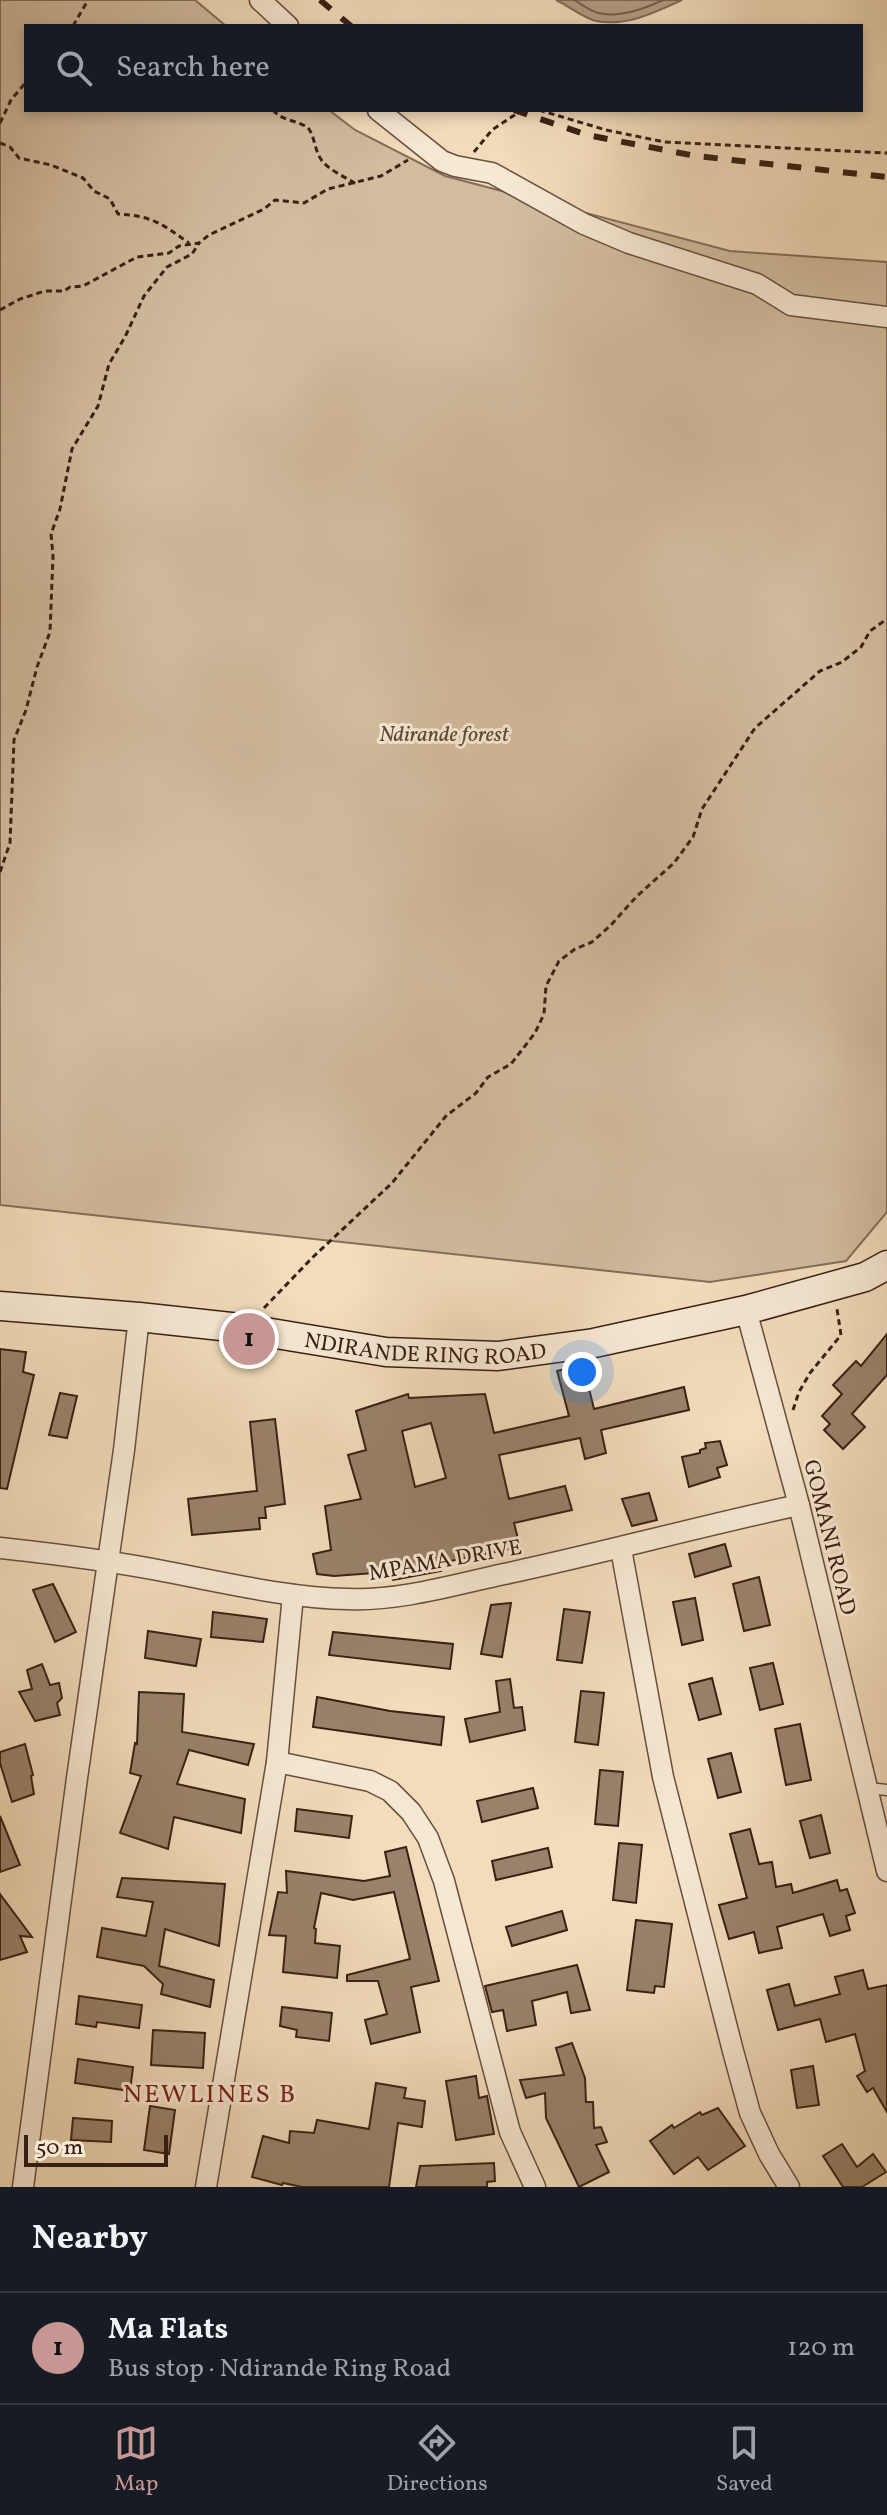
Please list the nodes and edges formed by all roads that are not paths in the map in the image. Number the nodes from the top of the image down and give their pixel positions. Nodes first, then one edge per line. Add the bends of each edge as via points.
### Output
1 (260, 0) edge
2 (286, 24) edge
3 (381, 112) edge
4 (887, 317) edge
5 (887, 1265) edge
6 (0, 1306) edge
7 (746, 1310) junction
8 (139, 1317) junction
9 (799, 1505) junction
10 (0, 1548) edge
11 (621, 1549) junction
12 (108, 1560) junction
13 (293, 1595) junction
14 (277, 1762) junction
15 (878, 1789) edge
16 (887, 1871) edge
17 (23, 2187) edge
18 (206, 2187) edge
19 (535, 2187) edge
20 (789, 2187) edge

1 - 2 street
3 - 4 street via 442,161 492,173 629,243 757,284 791,305
5 - 7 street, NDIRANDE RING ROAD via 865,1277
6 - 8 street, NDIRANDE RING ROAD
7 - 8 street, NDIRANDE RING ROAD via 594,1343 498,1356 386,1352
7 - 9 street, GOMANI ROAD
8 - 12 street
9 - 11 street, MPAMA DRIVE
9 - 15 street, GOMANI ROAD
10 - 12 street, MPAMA DRIVE
11 - 13 street, MPAMA DRIVE via 395,1597
11 - 20 street via 663,1777 733,2051 750,2113
12 - 13 street, MPAMA DRIVE
12 - 17 street
13 - 14 street
14 - 18 street
14 - 19 street via 370,1781 390,1791 428,1838 510,2132
15 - 16 street, GOMANI ROAD

